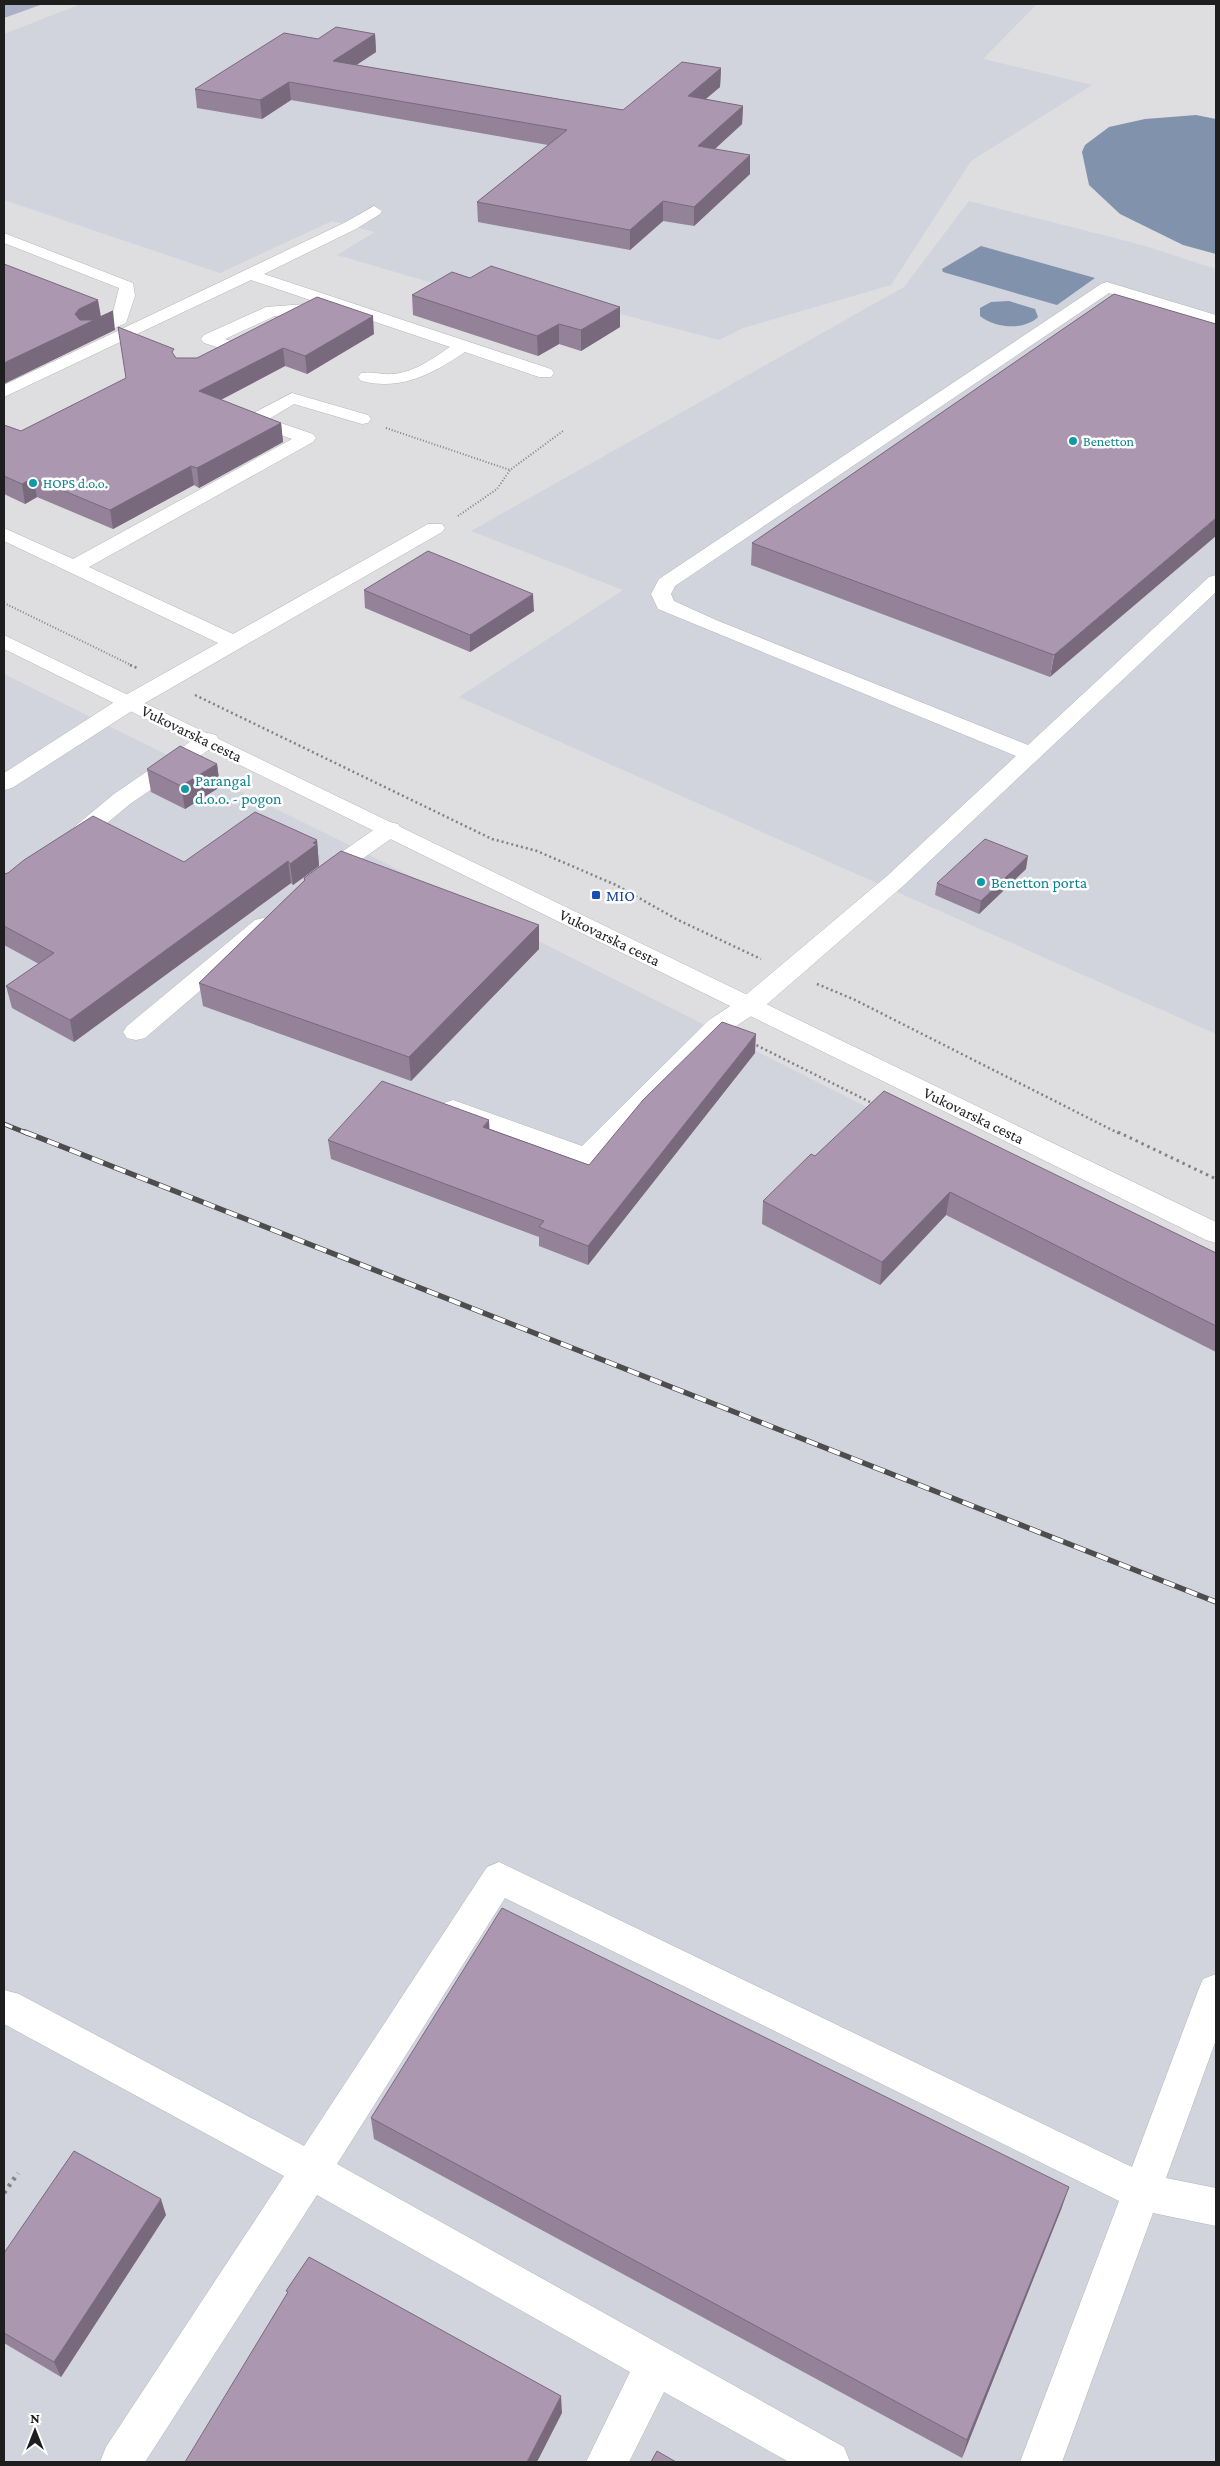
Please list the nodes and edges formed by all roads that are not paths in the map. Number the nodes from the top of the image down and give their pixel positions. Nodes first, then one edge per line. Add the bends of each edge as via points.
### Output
1 (374, 211) dead end
2 (4, 238) edge
3 (248, 274) junction
4 (326, 300) junction
5 (1216, 320) edge
6 (75, 339) edge
7 (463, 346) junction
8 (194, 368) edge
9 (545, 373) dead end
10 (367, 377) dead end
11 (4, 392) edge
12 (362, 419) road end
13 (435, 528) road end
14 (4, 534) edge
15 (74, 567) junction
16 (1216, 581) edge
17 (4, 641) edge
18 (235, 643) junction
19 (130, 702) junction
20 (208, 740) junction
21 (1031, 754) junction
22 (4, 782) edge
23 (390, 829) junction
24 (52, 853) edge
25 (303, 891) edge
26 (280, 910) edge
27 (750, 1005) junction
28 (136, 1032) dead end
29 (432, 1102) edge
30 (1216, 1233) edge
31 (1216, 1991) edge
32 (6, 2006) dead end
33 (311, 2170) junction
34 (1142, 2192) junction
35 (1216, 2207) edge
36 (656, 2365) junction
37 (121, 2462) edge
38 (607, 2462) edge
39 (828, 2462) edge
40 (1041, 2462) edge

1 - 3 main road via 350,226
2 - 6 main road via 126,286 127,296 120,319
3 - 4 main road
3 - 11 main road
4 - 7 main road
4 - 8 main road via 309,309 272,310 210,339 235,348
5 - 21 main road via 1107,287 666,583 661,594 665,605
7 - 9 main road
7 - 10 main road via 414,375 397,381
12 - 15 main road via 292,398 254,420 307,438
13 - 18 main road
14 - 15 main road
15 - 18 main road
16 - 21 main road
17 - 19 main road, Vukovarska cesta
18 - 19 main road
19 - 20 main road, Vukovarska cesta
19 - 22 main road
20 - 23 main road, Vukovarska cesta
20 - 24 main road via 123,798 82,834
21 - 27 main road via 895,881
23 - 25 main road
23 - 27 main road, Vukovarska cesta
26 - 28 main road
27 - 29 main road via 718,1026 586,1157
27 - 30 main road, Vukovarska cesta
31 - 34 main road
32 - 33 main road
33 - 34 main road via 499,1878
33 - 36 main road
33 - 37 main road
34 - 35 main road
34 - 40 main road
36 - 38 main road
36 - 39 main road

